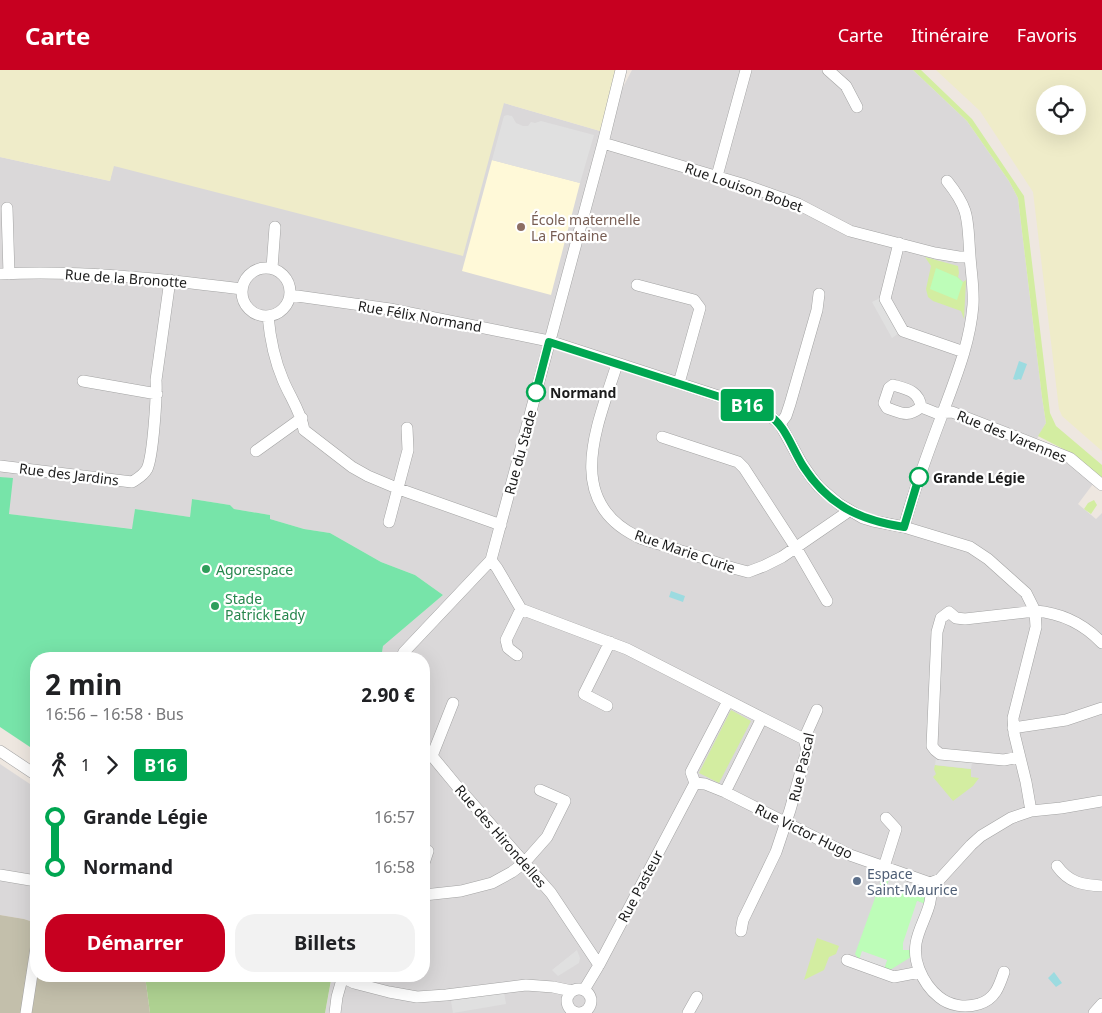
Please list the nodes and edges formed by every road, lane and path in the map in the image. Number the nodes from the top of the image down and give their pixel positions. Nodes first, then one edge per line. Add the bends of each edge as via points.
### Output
1 (621, 70) edge
2 (746, 70) edge
3 (828, 70) edge
4 (856, 107) dead end
5 (603, 143) junction
6 (717, 176) junction
7 (947, 181) dead end
8 (7, 208) dead end
9 (275, 227) dead end
10 (899, 243) junction
11 (970, 257) junction
12 (272, 268) junction
13 (5, 274) edge
14 (170, 280) junction
15 (637, 285) dead end
16 (242, 289) junction
17 (819, 294) dead end
18 (290, 295) junction
19 (268, 316) junction
20 (549, 342) junction
21 (964, 352) junction
22 (618, 364) junction
23 (83, 381) dead end
24 (679, 383) junction
25 (157, 394) junction
26 (921, 407) dead end
27 (942, 412) junction
28 (302, 418) junction
29 (780, 424) junction
30 (407, 428) dead end
31 (662, 437) dead end
32 (256, 451) dead end
33 (0, 466) edge
34 (1102, 485) edge
35 (399, 489) junction
36 (849, 510) junction
37 (389, 522) dead end
38 (501, 525) junction
39 (904, 527) junction
40 (796, 547) junction
41 (491, 560) junction
42 (827, 602) dead end
43 (521, 609) junction
44 (1035, 611) junction
45 (610, 642) junction
46 (1102, 643) edge
47 (404, 652) edge
48 (517, 655) dead end
49 (728, 701) junction
50 (453, 703) dead end
51 (607, 706) dead end
52 (1102, 708) edge
53 (817, 710) dead end
54 (762, 718) junction
55 (1013, 728) junction
56 (804, 740) junction
57 (0, 751) edge
58 (1019, 757) junction
59 (30, 771) edge
60 (694, 783) junction
61 (540, 790) dead end
62 (725, 792) junction
63 (1102, 801) edge
64 (1031, 811) junction
65 (886, 818) dead end
66 (785, 824) junction
67 (524, 863) junction
68 (1057, 866) dead end
69 (884, 867) junction
70 (0, 875) edge
71 (30, 880) edge
72 (930, 883) junction
73 (1102, 886) edge
74 (430, 894) edge
75 (741, 931) dead end
76 (848, 960) dead end
77 (599, 965) junction
78 (920, 972) junction
79 (1004, 972) dead end
80 (31, 982) edge
81 (342, 982) edge
82 (353, 982) edge
83 (584, 990) junction
84 (572, 991) junction
85 (697, 997) dead end
86 (1102, 1004) edge
87 (590, 1005) junction
88 (26, 1013) edge
89 (335, 1013) edge
90 (577, 1013) edge
91 (600, 1013) edge
92 (688, 1013) edge
93 (1094, 1013) edge

1 - 5 street, Rue du Stade
2 - 6 street
3 - 4 street via 846,86
5 - 6 street, Rue Louison Bobet
5 - 20 street, Rue du Stade
6 - 10 street, Rue Louison Bobet via 798,204 850,231
7 - 11 street via 965,209
8 - 13 street, Rue de la Bronotte
9 - 12 street
10 - 11 street, Rue Louison Bobet via 935,253
10 - 21 street via 885,299 902,331
11 - 21 street via 973,304
12 - 16 street via 256,269 250,273
12 - 18 street via 288,281
13 - 14 street, Rue de la Bronotte via 54,273
14 - 16 street, Rue de la Bronotte
14 - 25 street, Rue des Jardins via 156,380
15 - 24 street via 694,300 700,308
16 - 19 street via 243,302 248,308 261,316
17 - 29 street via 790,404
18 - 19 street via 282,309
18 - 20 street, Rue Félix Normand via 390,309
19 - 28 street via 276,362
20 - 22 street, Rue Félix Normand
20 - 38 street, Rue du Stade
21 - 27 street
22 - 24 street, Rue Félix Normand
22 - 40 street, Rue Marie Curie via 590,461 597,497 614,521 636,536 748,572
23 - 25 street
24 - 29 street, Rue Félix Normand via 766,413
25 - 33 street, Rue des Jardins via 148,467 132,482
26 - 27 street, Rue des Varennes
27 - 34 street, Rue des Varennes via 952,412 1070,458
27 - 39 street
28 - 32 street
28 - 35 street via 304,430 352,467
29 - 36 street via 811,477
30 - 35 street via 408,450
31 - 40 street via 738,462
35 - 37 street
35 - 38 street
36 - 39 street via 872,521
36 - 40 street, Rue Marie Curie
38 - 41 street, Rue du Stade
39 - 44 street via 970,547 1026,593
40 - 42 street
41 - 43 street
41 - 47 street, Rue du Stade
43 - 45 street
43 - 48 street via 506,640 508,648
44 - 46 street via 1076,623
44 - 55 street via 1036,627
44 - 58 street via 965,620 949,612 941,618 938,632 932,746 940,754 1004,760
45 - 49 street
45 - 51 street via 584,694
49 - 54 street
49 - 60 street, Rue Pasteur via 692,772
50 - 67 street, Rue des Hirondelles via 432,756
52 - 55 street via 1066,720
53 - 56 street, Rue Pascal
54 - 56 street
54 - 62 street
55 - 58 street
56 - 66 street, Rue Pascal via 807,750
57 - 59 street
58 - 64 street
60 - 62 street, Rue Victor Hugo
60 - 77 street, Rue Pasteur
61 - 67 street via 565,801 547,836
62 - 66 street, Rue Victor Hugo
63 - 64 street
64 - 72 street via 981,836 940,878
65 - 69 street via 896,829
66 - 69 street, Rue Victor Hugo via 850,855
66 - 75 street, Rue Pascal
67 - 74 street via 492,883 461,891
67 - 77 street, Rue des Hirondelles via 551,893
68 - 73 street via 1070,881
69 - 72 street, Rue Victor Hugo
70 - 71 street
72 - 78 street via 931,901 915,944
76 - 78 street via 894,977
77 - 83 street, Rue Pasteur
78 - 79 street via 938,996 952,1004 967,1006 989,1000 999,987
80 - 88 street
81 - 89 street
82 - 84 street via 417,997 526,985
83 - 84 street
83 - 87 street via 591,998
84 - 90 street via 568,1005
85 - 92 street
86 - 93 street
87 - 90 street
87 - 91 street

